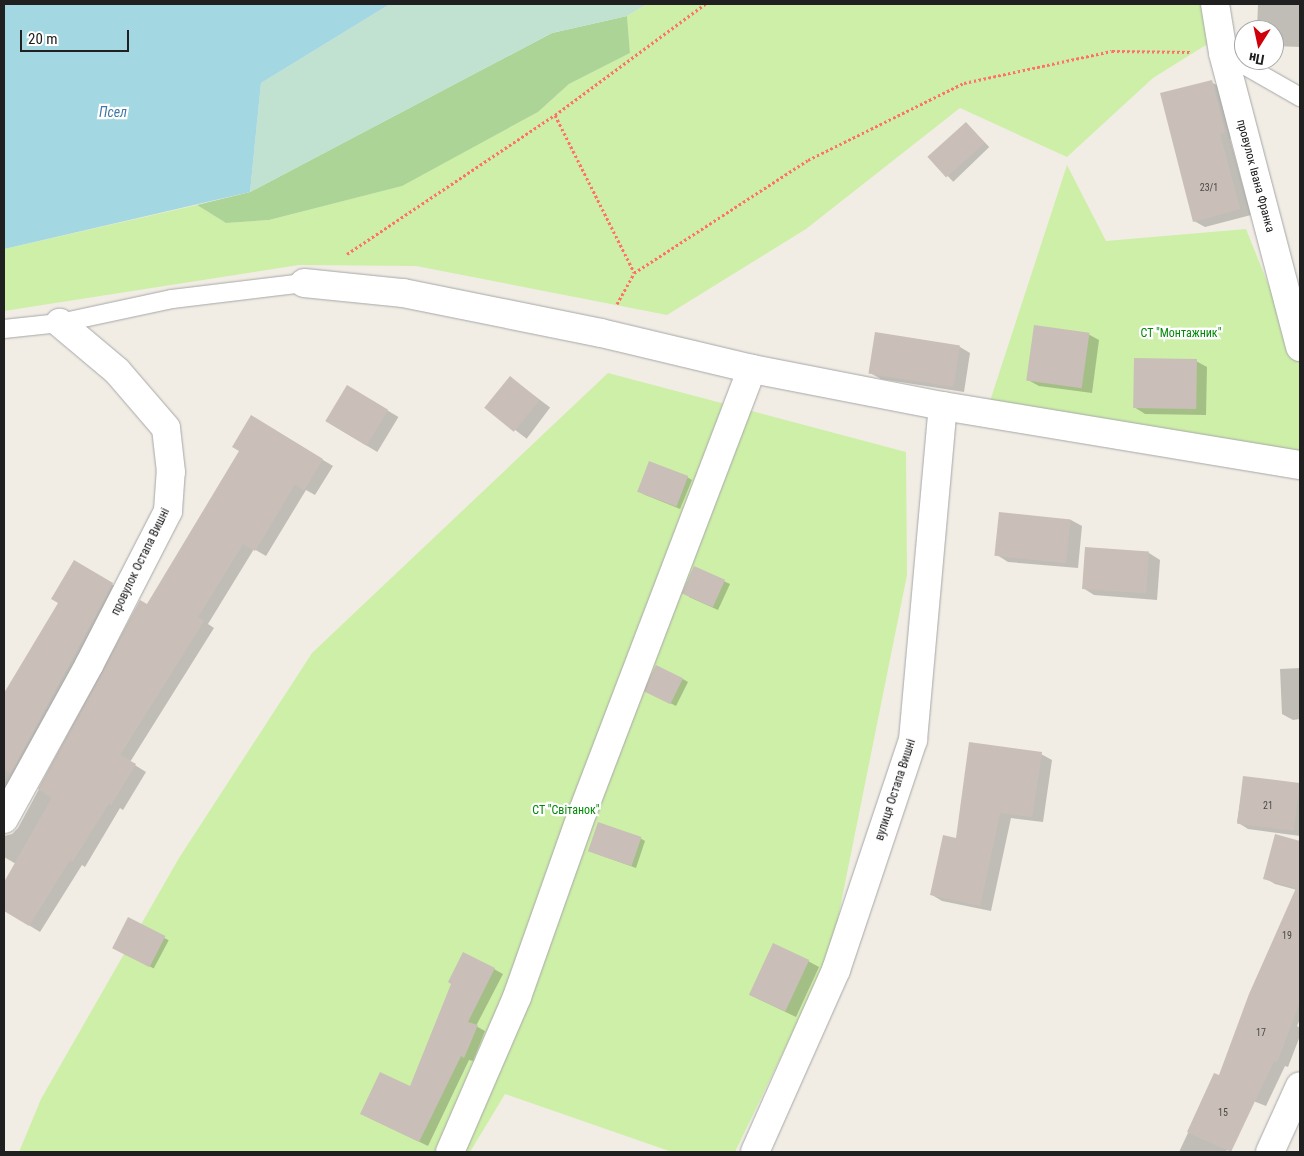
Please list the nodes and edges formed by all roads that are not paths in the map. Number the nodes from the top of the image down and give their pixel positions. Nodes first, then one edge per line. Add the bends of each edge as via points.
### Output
1 (1215, 4) edge
2 (1223, 53) junction
3 (1300, 96) edge
4 (304, 283) joint
5 (60, 323) junction
6 (4, 329) edge
7 (1300, 346) edge
8 (752, 369) junction
9 (943, 406) junction
10 (1300, 465) edge
11 (4, 818) edge
12 (1300, 1086) edge
13 (450, 1152) edge
14 (755, 1152) edge
15 (1270, 1152) edge

1 - 2 street, провулок Івана Франка
2 - 3 lane
2 - 7 street, провулок Івана Франка
4 - 5 lane via 172,299
4 - 8 street via 402,293 601,333
5 - 6 lane
5 - 11 street, провулок Остапа Вишні via 117,371 166,428 171,472 168,511 89,665
8 - 9 street
8 - 13 street via 583,811 517,997
9 - 10 street
9 - 14 street, вулиця Остапа Вишні via 913,740 836,970
12 - 15 street

